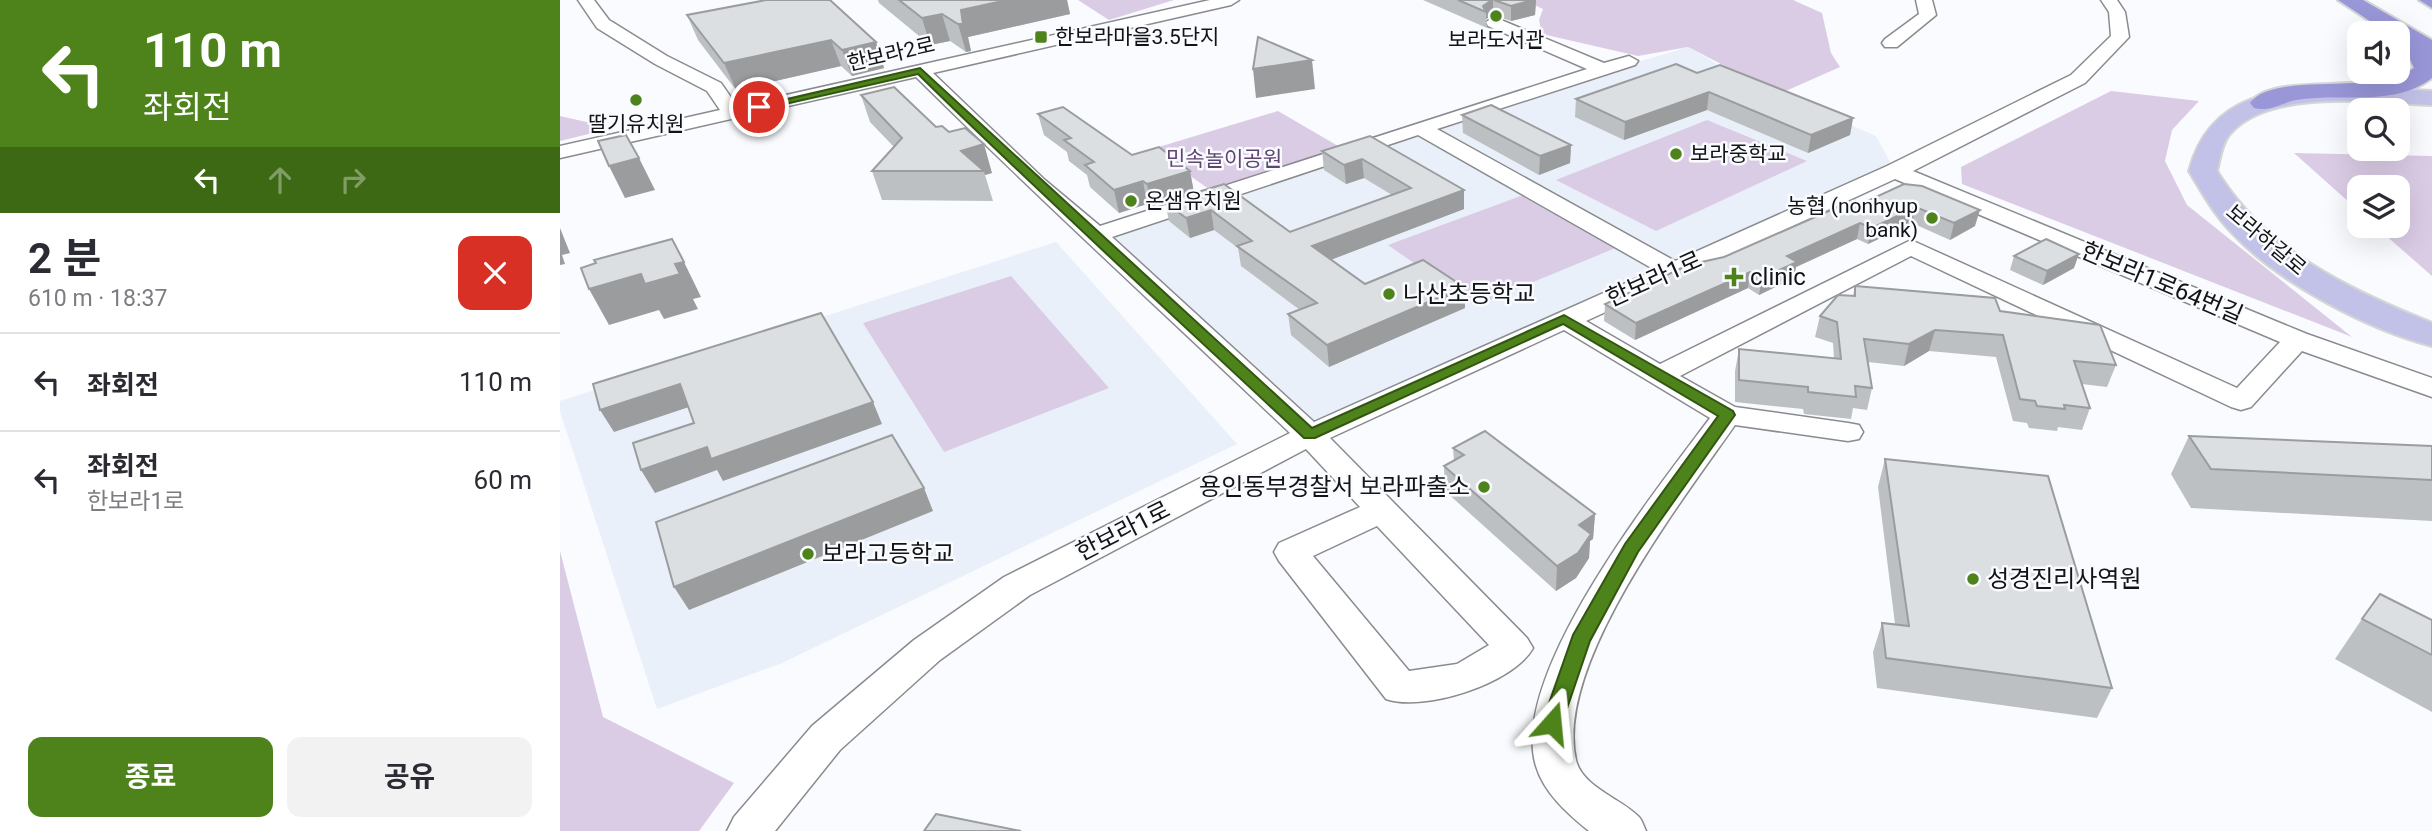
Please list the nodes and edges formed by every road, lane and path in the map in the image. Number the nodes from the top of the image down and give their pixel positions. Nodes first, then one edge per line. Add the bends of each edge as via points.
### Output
1 (586, 0) edge
2 (1231, 0) edge
3 (1924, 0) edge
4 (2109, 0) edge
5 (2348, 0) edge
6 (1494, 22) dead end
7 (1891, 43) dead end
8 (2424, 46) edge
9 (1629, 61) dead end
10 (1603, 69) junction
11 (920, 71) junction
12 (2432, 98) edge
13 (2263, 103) junction
14 (2347, 109) edge
15 (732, 113) junction
16 (2410, 117) edge
17 (2432, 120) edge
18 (1420, 128) junction
19 (560, 152) edge
20 (1895, 171) junction
21 (1096, 235) junction
22 (1674, 270) junction
23 (1564, 319) junction
24 (2432, 335) edge
25 (2297, 340) junction
26 (1659, 376) junction
27 (2432, 388) edge
28 (1727, 415) junction
29 (1848, 432) dead end
30 (1310, 435) junction
31 (1380, 511) junction
32 (749, 831) edge
33 (1624, 831) edge

1 - 15 street via 603,24 714,87
2 - 11 street, 한보라2로
3 - 7 street via 1928,15
4 - 20 street, 한보라1로 via 2117,12 2120,37 2078,79
5 - 8 highway
6 - 10 street
8 - 13 highway via 2427,70 2398,85 2292,93
9 - 10 street
10 - 18 street
11 - 15 street, 한보라2로
11 - 21 street via 1037,185
12 - 13 main road, 보라하갈로 via 2295,96
13 - 14 main road
13 - 24 main road, 보라하갈로 via 2223,127 2210,144 2203,171 2214,195 2265,246 2305,275 2351,301
15 - 19 street, 한보라2로
16 - 17 main road
18 - 21 street
18 - 22 street
20 - 22 street, 한보라1로
20 - 25 street, 한보라1로64번길
21 - 30 street
22 - 23 street, 한보라1로
23 - 26 street
23 - 30 street, 한보라1로
25 - 26 street via 2241,401 1911,247
25 - 27 street, 한보라1로64번길
26 - 28 street
28 - 29 street
28 - 33 street via 1631,549 1580,640 1552,723 1556,766 1594,813
30 - 31 street
30 - 32 street, 한보라1로 via 1017,586 927,650 826,738
31 - 31 street via 1291,552 1400,688 1465,678 1514,648

